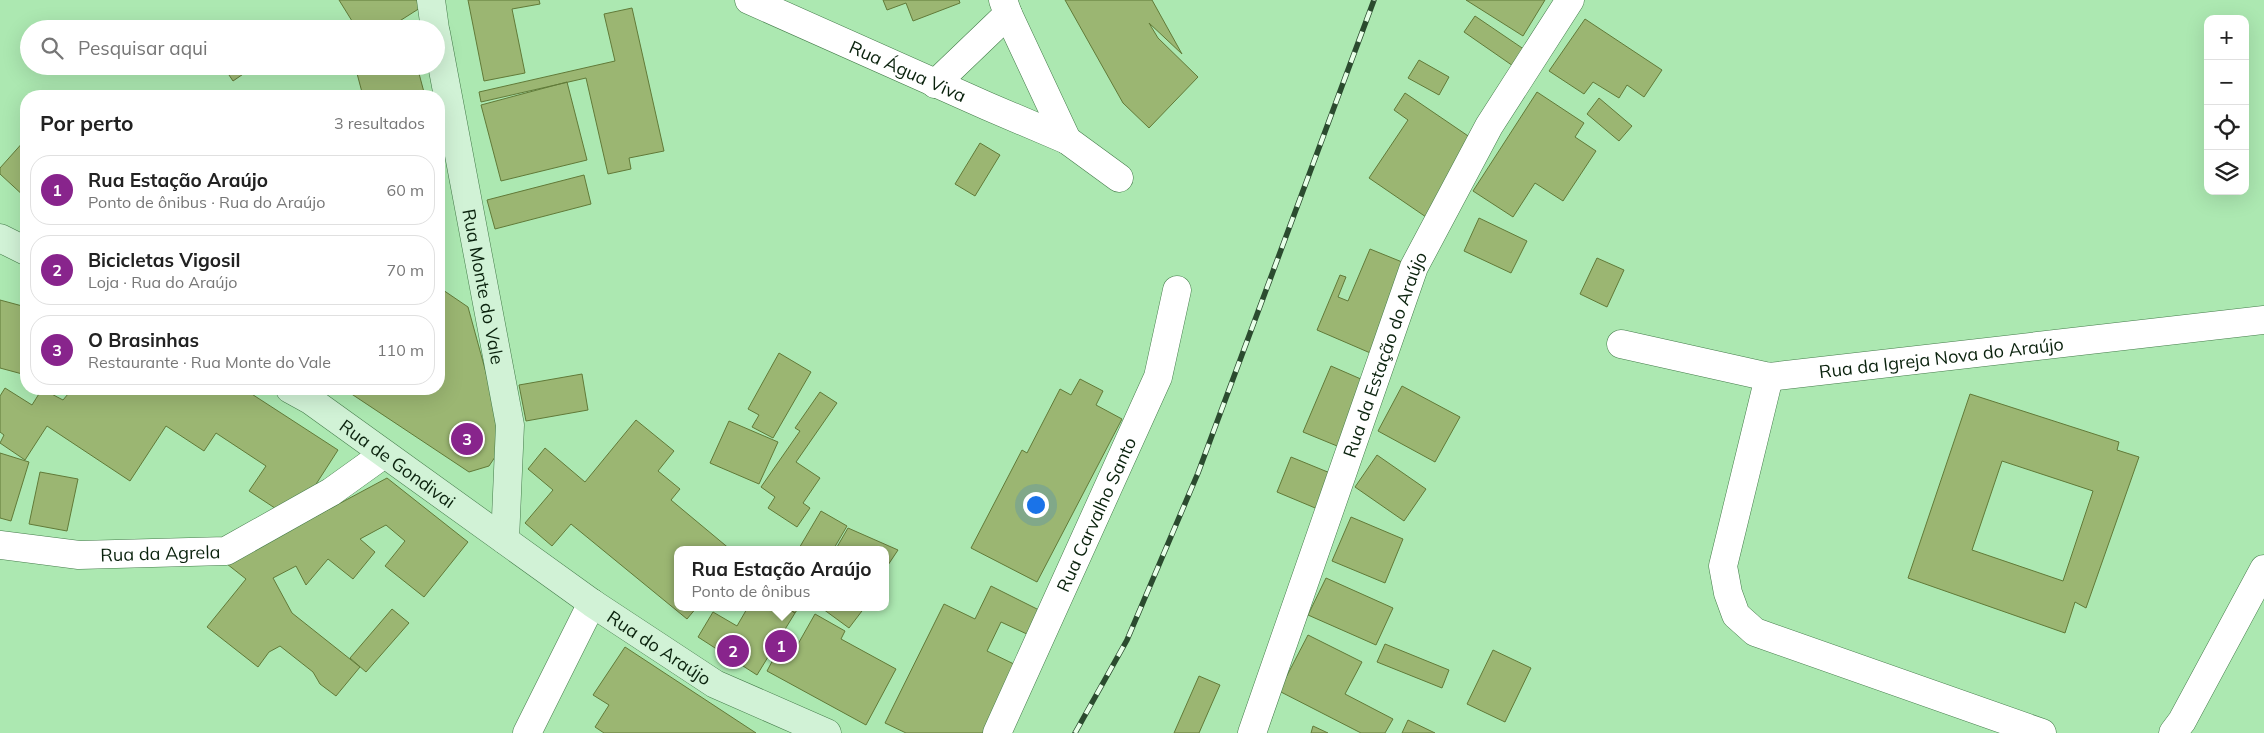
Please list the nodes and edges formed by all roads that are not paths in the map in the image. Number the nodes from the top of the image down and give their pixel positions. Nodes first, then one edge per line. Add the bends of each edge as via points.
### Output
1 (430, 0) edge
2 (749, 0) edge
3 (1570, 0) edge
4 (1006, 7) edge
5 (434, 20) edge
6 (444, 75) edge
7 (935, 84) junction
8 (1067, 140) junction
9 (1119, 178) dead end
10 (0, 238) edge
11 (20, 248) edge
12 (1177, 290) dead end
13 (2264, 320) edge
14 (1621, 344) dead end
15 (1769, 377) junction
16 (301, 395) edge
17 (384, 454) junction
18 (505, 540) junction
19 (0, 545) edge
20 (2264, 569) edge
21 (592, 603) junction
22 (527, 733) edge
23 (827, 733) edge
24 (997, 733) edge
25 (1252, 733) edge
26 (2042, 733) edge
27 (2173, 733) edge

1 - 5 main road
2 - 7 street, Rua Água Viva
3 - 25 street, Rua da Estação do Araújo via 1489,126 1414,267
4 - 7 street
4 - 8 street
6 - 18 main road, Rua Monte do Vale via 510,425
7 - 8 street, Rua Água Viva
8 - 9 street, Rua Água Viva
10 - 11 main road
12 - 24 street, Rua Carvalho Santo via 1158,377
13 - 15 street, Rua da Igreja Nova do Araújo
14 - 15 street, Rua da Igreja Nova do Araújo
15 - 26 street via 1724,566 1728,593 1736,614 1755,632
16 - 17 main road, Rua de Gondivai
17 - 18 main road, Rua de Gondivai
17 - 19 street, Rua da Agrela via 332,492 226,551 79,555
18 - 21 main road, Rua do Araújo
20 - 27 street
21 - 22 street
21 - 23 main road, Rua do Araújo via 715,684

